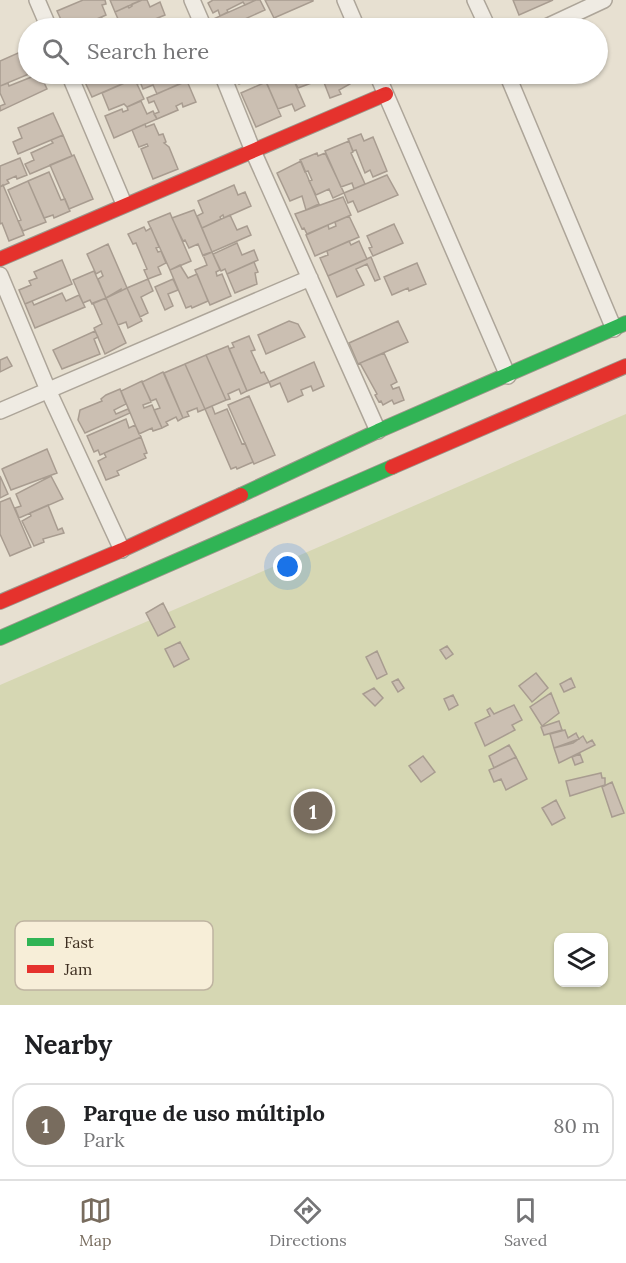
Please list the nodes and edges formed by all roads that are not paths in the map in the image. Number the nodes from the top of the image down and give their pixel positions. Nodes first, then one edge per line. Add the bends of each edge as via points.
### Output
1 (37, 0) edge
2 (192, 0) edge
3 (345, 0) edge
4 (475, 0) edge
5 (604, 0) edge
6 (45, 18) edge
7 (200, 18) edge
8 (353, 18) edge
9 (483, 18) edge
10 (565, 18) edge
11 (73, 84) edge
12 (226, 84) edge
13 (382, 84) edge
14 (511, 84) edge
15 (386, 94) junction
16 (253, 151) junction
17 (124, 204) junction
18 (0, 259) edge
19 (0, 275) edge
20 (310, 278) junction
21 (620, 326) edge
22 (626, 366) edge
23 (508, 376) junction
24 (48, 390) junction
25 (0, 411) edge
26 (378, 431) junction
27 (122, 550) junction
28 (0, 602) edge
29 (0, 638) edge

1 - 6 street
2 - 7 street
3 - 8 street
4 - 9 street
5 - 10 street
11 - 17 street
12 - 16 street
13 - 15 street
14 - 21 street
15 - 16 street
15 - 23 street
16 - 17 street
16 - 20 street
17 - 18 street
19 - 24 street
20 - 24 street
20 - 26 street
21 - 23 street
22 - 29 street
23 - 26 street
24 - 25 street
24 - 27 street
26 - 27 street
27 - 28 street

